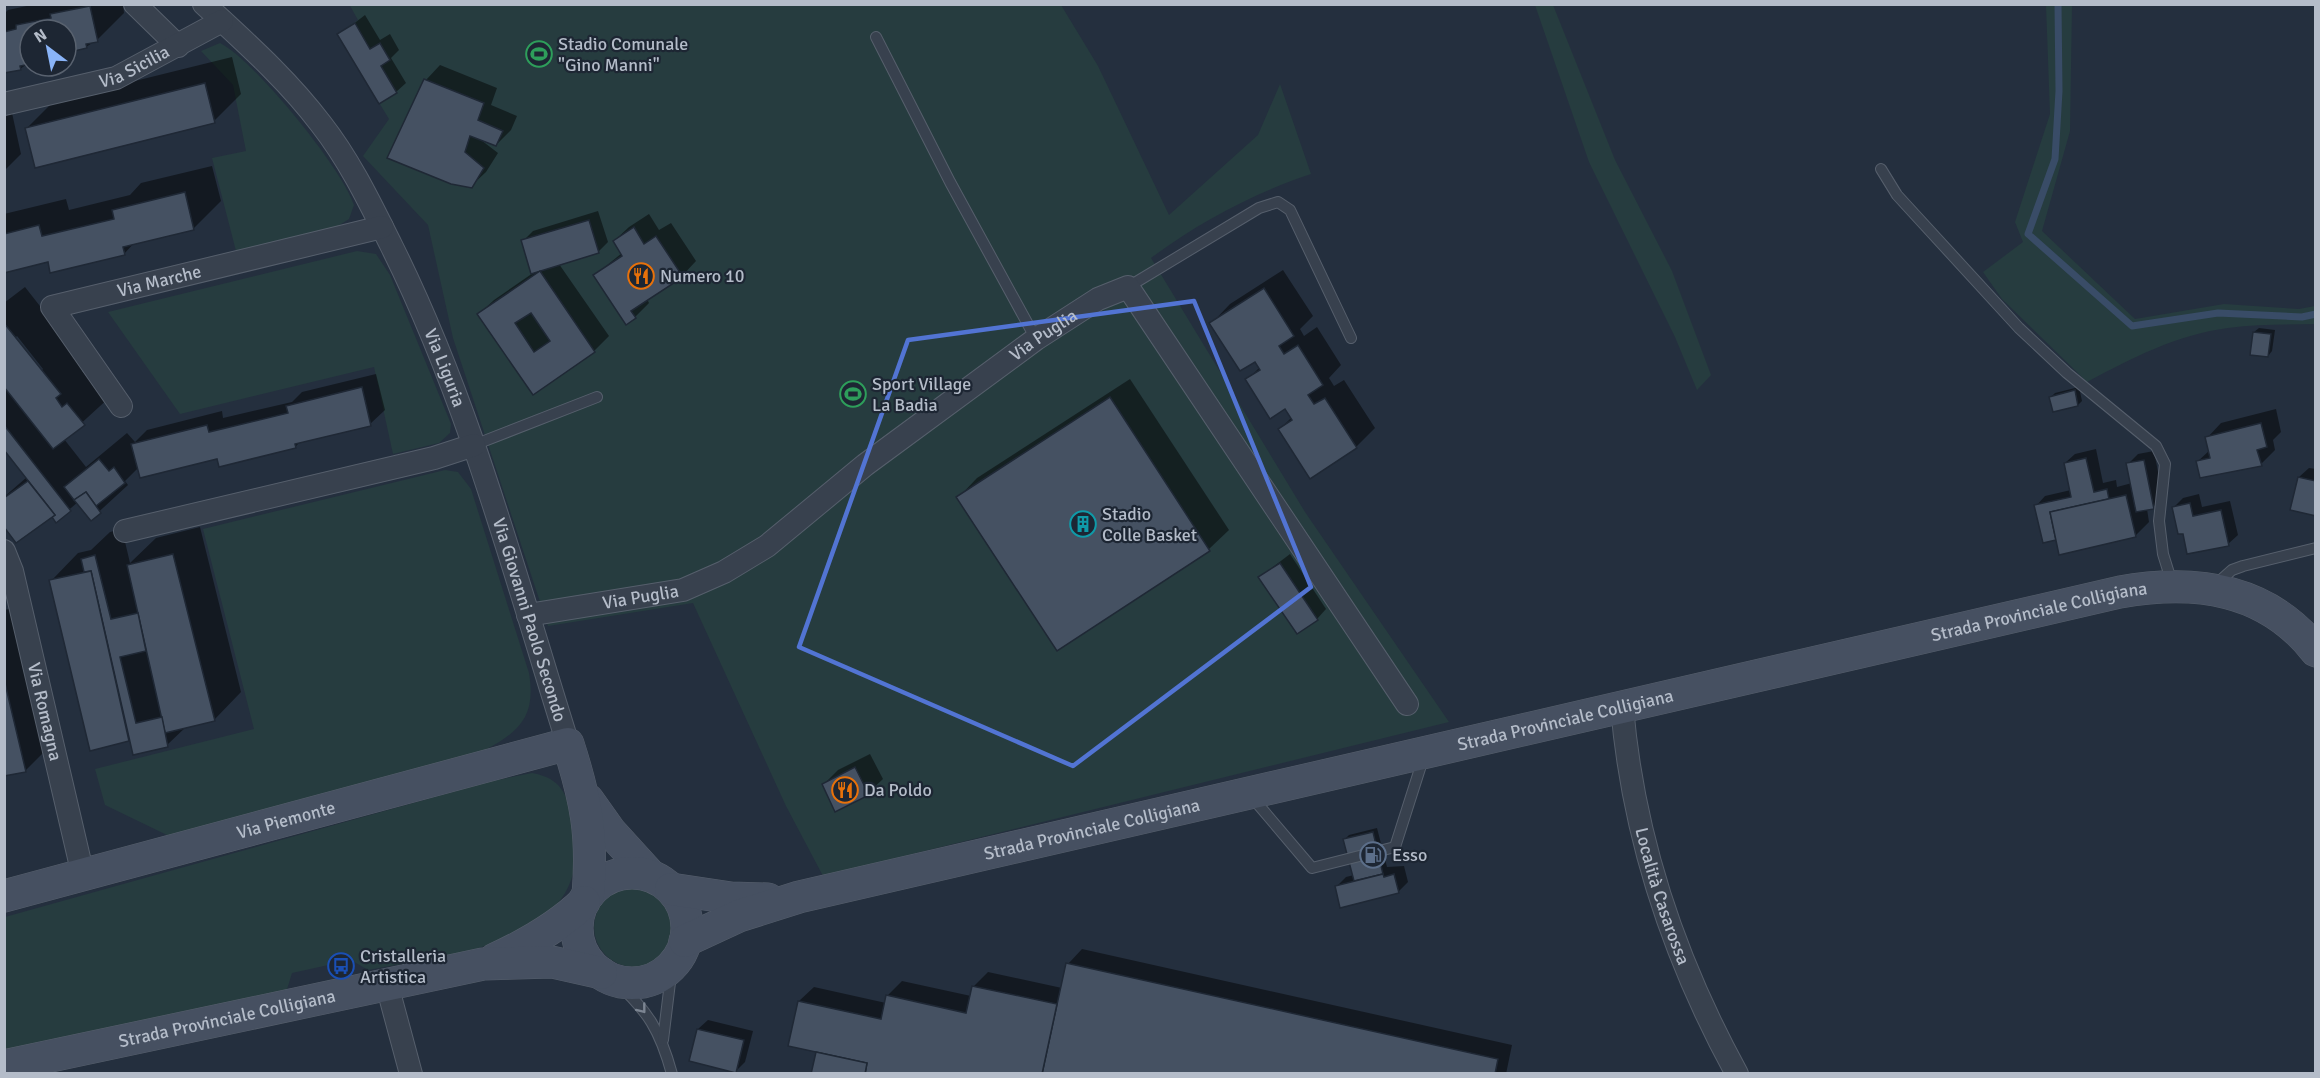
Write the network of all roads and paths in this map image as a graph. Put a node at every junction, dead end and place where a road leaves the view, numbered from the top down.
1 (135, 4) edge
2 (204, 4) edge
3 (222, 21) junction
4 (876, 37) dead end
5 (178, 46) junction
6 (4, 104) edge
7 (1881, 169) dead end
8 (382, 227) junction
9 (1128, 287) junction
10 (1351, 338) dead end
11 (1036, 339) junction
12 (597, 397) dead end
13 (121, 406) dead end
14 (474, 445) junction
15 (125, 531) dead end
16 (2316, 548) edge
17 (4, 551) edge
18 (2173, 586) junction
19 (2212, 589) junction
20 (11, 598) edge
21 (528, 615) junction
22 (2316, 651) edge
23 (1407, 704) dead end
24 (1622, 707) junction
25 (568, 744) junction
26 (1425, 753) junction
27 (584, 794) junction
28 (1249, 794) junction
29 (82, 875) junction
30 (661, 883) junction
31 (4, 896) edge
32 (799, 897) junction
33 (586, 898) junction
34 (679, 953) junction
35 (483, 964) junction
36 (608, 977) junction
37 (387, 985) junction
38 (663, 1041) junction
39 (4, 1066) edge
40 (411, 1074) edge
41 (672, 1074) edge
42 (1737, 1074) edge

1 - 5 street
2 - 3 street, Via Liguria
3 - 5 street, Via Sicilia
3 - 8 street, Via Liguria
4 - 11 lane
5 - 6 street, Via Sicilia
7 - 18 lane
8 - 13 street, Via Marche
8 - 14 street, Via Liguria
9 - 10 lane
9 - 11 street, Via Puglia
9 - 23 street
11 - 21 street, Via Puglia
12 - 14 lane
14 - 15 street
14 - 21 street, Via Giovanni Paolo Secondo
16 - 19 lane
17 - 20 street, Via Romagna
18 - 19 main road, Strada Provinciale Colligiana
18 - 24 main road, Strada Provinciale Colligiana
19 - 22 main road, Strada Provinciale Colligiana
20 - 29 street, Via Romagna
21 - 25 street, Via Giovanni Paolo Secondo
24 - 26 main road, Strada Provinciale Colligiana
24 - 42 street, Località Casarossa
25 - 27 main road, Via Giovanni Paolo Secondo
25 - 29 main road, Via Piemonte
26 - 28 main road, Strada Provinciale Colligiana
26 - 28 lane
27 - 30 main road, Via Giovanni Paolo Secondo
27 - 33 main road, Via Giovanni Paolo Secondo
28 - 32 main road, Strada Provinciale Colligiana
29 - 31 main road, Via Piemonte
30 - 32 main road, Strada Provinciale Colligiana
30 - 33 main road
30 - 34 main road
32 - 34 main road, Strada Provinciale Colligiana
33 - 35 main road
33 - 36 main road
34 - 36 main road
34 - 38 lane
35 - 36 main road
35 - 37 main road, Strada Provinciale Colligiana
36 -> 38 lane
37 - 39 main road, Strada Provinciale Colligiana
37 - 40 street
38 - 41 lane

